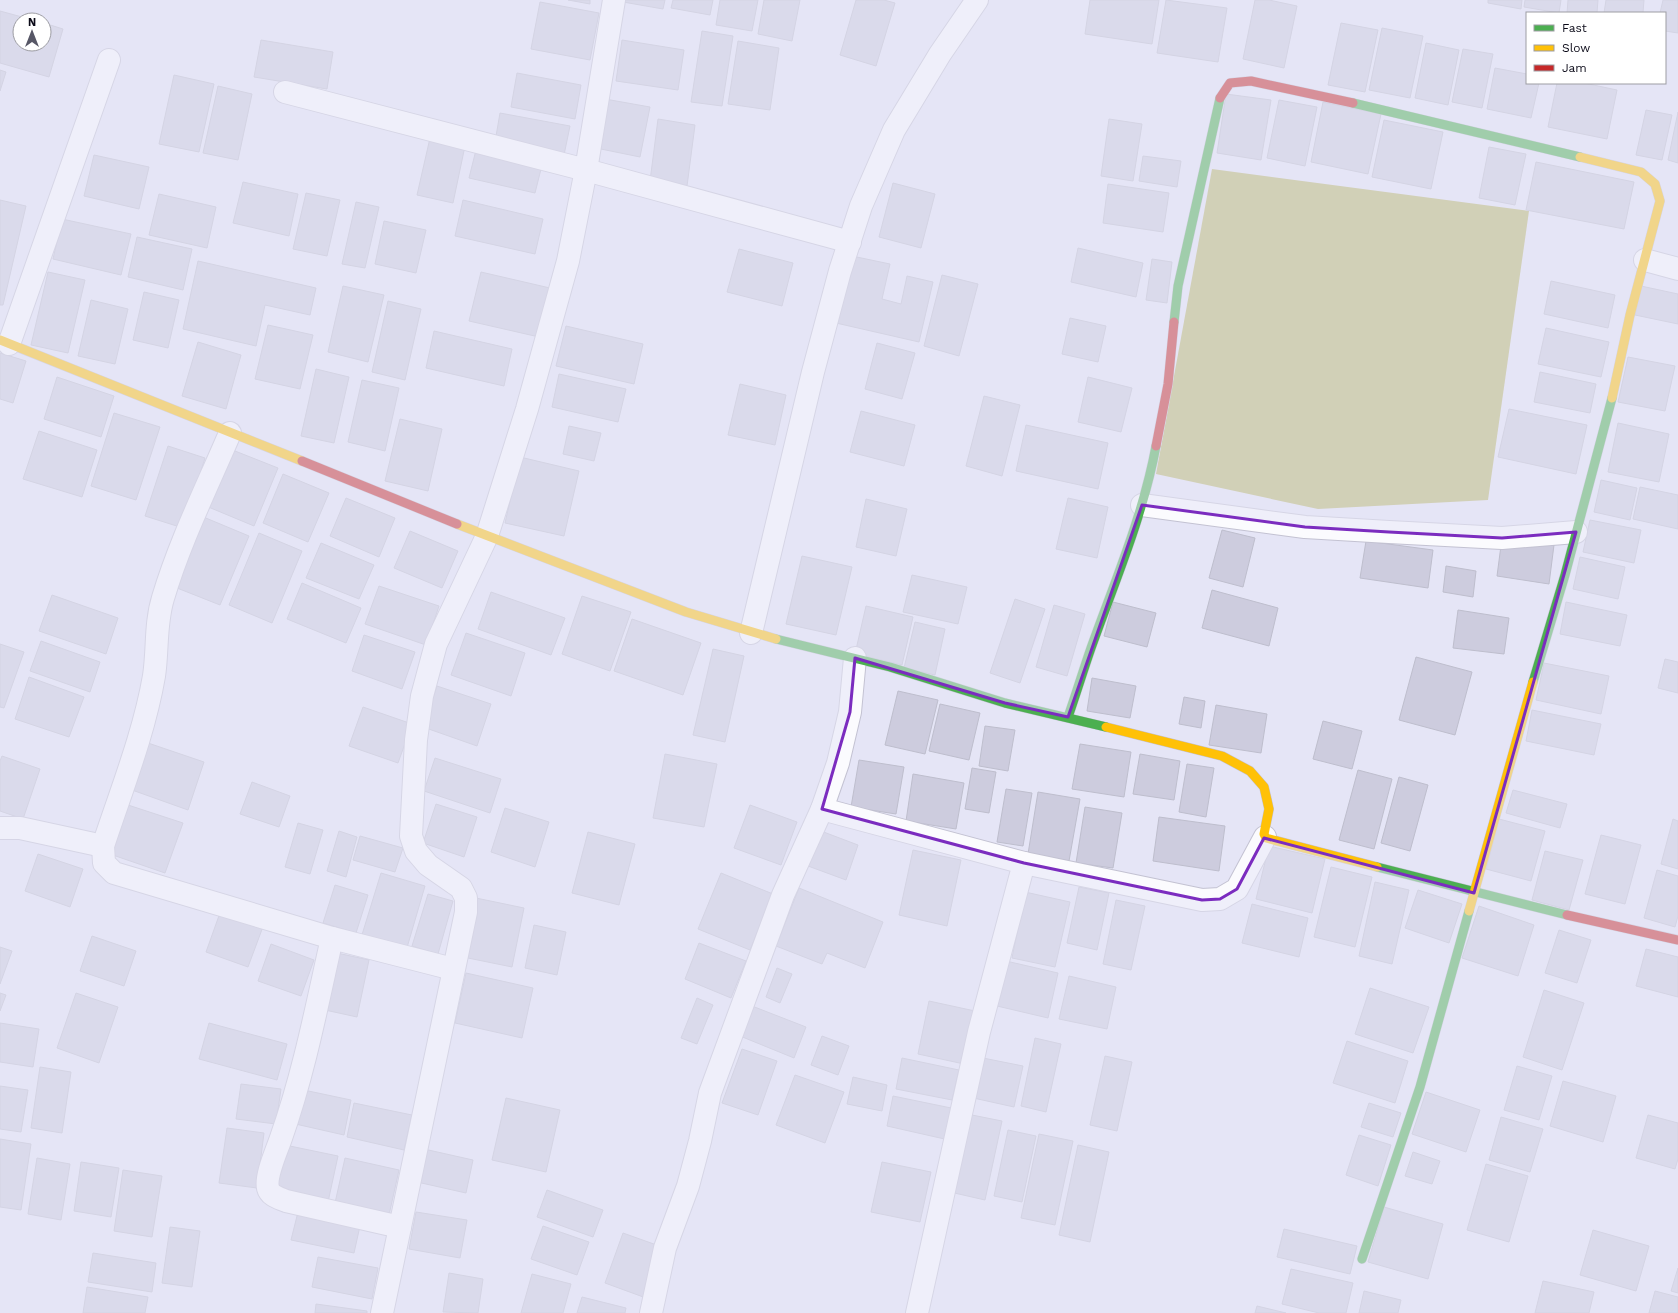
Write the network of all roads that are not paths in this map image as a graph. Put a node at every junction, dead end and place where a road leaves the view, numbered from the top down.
1 (614, 0) edge
2 (977, 0) edge
3 (110, 60) dead end
4 (285, 92) dead end
5 (586, 170) junction
6 (850, 242) junction
7 (1645, 260) junction
8 (1678, 269) edge
9 (5, 342) edge
10 (230, 433) junction
11 (1142, 505) junction
12 (1576, 532) junction
13 (487, 536) junction
14 (751, 633) junction
15 (855, 658) junction
16 (1068, 716) junction
17 (822, 808) junction
18 (0, 828) edge
19 (1265, 837) junction
20 (102, 846) junction
21 (1024, 862) junction
22 (1474, 893) junction
23 (332, 938) junction
24 (1678, 940) edge
25 (453, 970) junction
26 (400, 1227) junction
27 (1362, 1259) dead end
28 (382, 1313) edge
29 (651, 1313) edge
30 (917, 1313) edge

1 - 5 street
2 - 6 street
3 - 9 street
4 - 5 street
5 - 6 street
5 - 13 street
6 - 14 street
7 - 8 street
7 - 11 street
7 - 12 street
9 - 10 street
10 - 13 street
10 - 20 street
11 - 12 street
11 - 16 street
12 - 22 street
13 - 14 street
13 - 25 street
14 - 15 street
15 - 16 street
15 - 17 street
16 - 19 street
17 - 21 street
17 - 29 street
18 - 20 street
19 - 21 street
19 - 22 street
20 - 23 street
21 - 30 street
22 - 24 street
22 - 27 street
23 - 25 street
23 - 26 street
25 - 26 street
26 - 28 street

